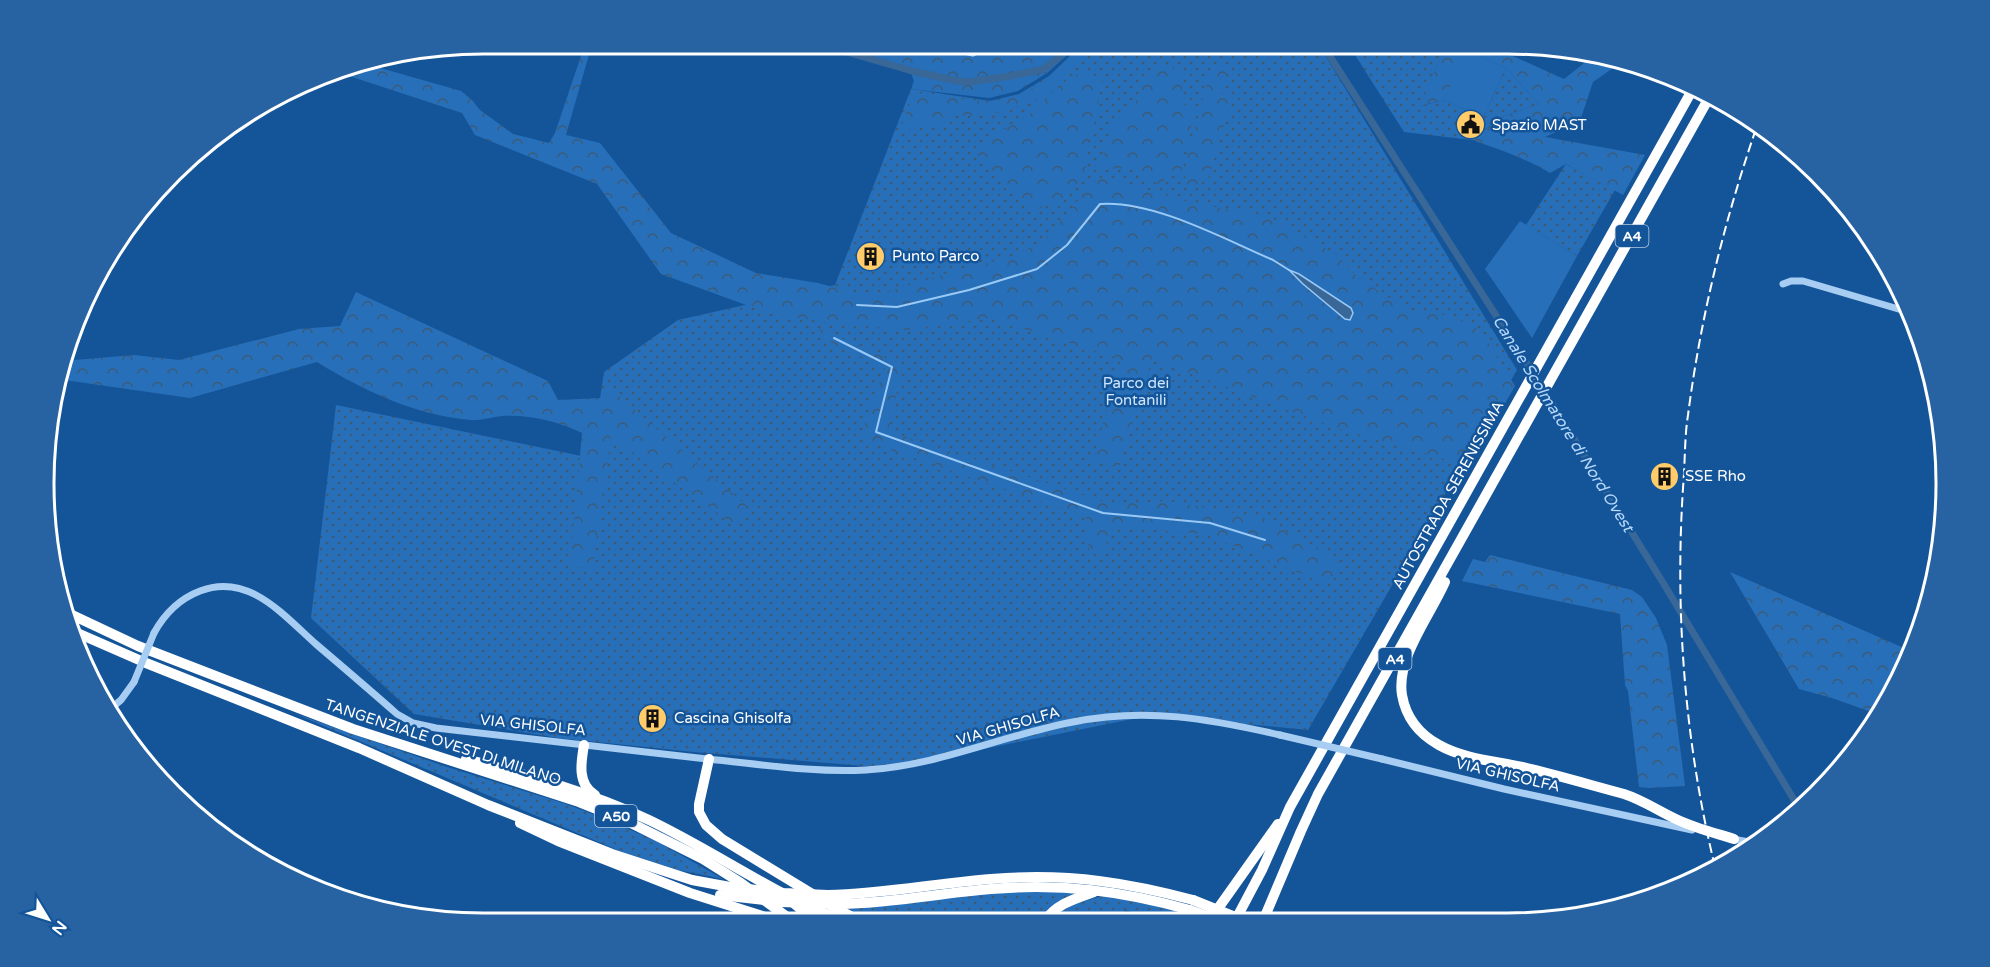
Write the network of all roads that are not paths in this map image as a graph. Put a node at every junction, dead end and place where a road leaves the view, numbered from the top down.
1 (1689, 95) edge
2 (1706, 103) edge
3 (1783, 284) dead end
4 (1896, 304) edge
5 (1474, 519) junction
6 (76, 617) edge
7 (82, 635) edge
8 (116, 704) edge
9 (584, 745) junction
10 (419, 750) junction
11 (709, 759) junction
12 (488, 805) junction
13 (614, 805) junction
14 (1290, 807) junction
15 (1734, 839) junction
16 (1745, 841) edge
17 (662, 882) junction
18 (1101, 890) junction
19 (779, 891) junction
20 (1191, 905) junction
21 (752, 913) edge
22 (782, 913) edge
23 (805, 913) edge
24 (824, 913) edge
25 (845, 913) edge
26 (1051, 913) edge
27 (1206, 913) edge
28 (1215, 913) edge
29 (1218, 913) edge
30 (1239, 913) edge
31 (1266, 913) edge

1 - 14 highway, AUTOSTRADA SERENISSIMA / A4
2 - 5 highway, A4
3 - 4 street
5 - 15 highway
5 - 31 highway, A4
6 - 10 highway, TANGENZIALE OVEST DI MILANO / A50
7 - 12 highway, TANGENZIALE OVEST DI MILANO / A50
8 - 9 street, VIA GHISOLFA, bridge
9 - 11 street, VIA GHISOLFA
9 - 13 highway
10 - 13 highway
10 - 22 highway, TANGENZIALE OVEST DI MILANO / A50
11 - 15 street, VIA GHISOLFA, bridge
11 - 25 highway
12 - 17 highway
12 - 20 highway, TANGENZIALE OVEST DI MILANO / A50, bridge
13 - 19 highway
14 - 28 highway
14 - 30 highway, AUTOSTRADA SERENISSIMA / A4
15 - 16 street, VIA GHISOLFA
17 - 18 highway, bridge
17 - 21 highway
18 - 20 highway
18 - 26 highway
19 - 23 highway
19 - 24 highway
20 - 27 highway, bridge
20 - 29 highway, A50, bridge

